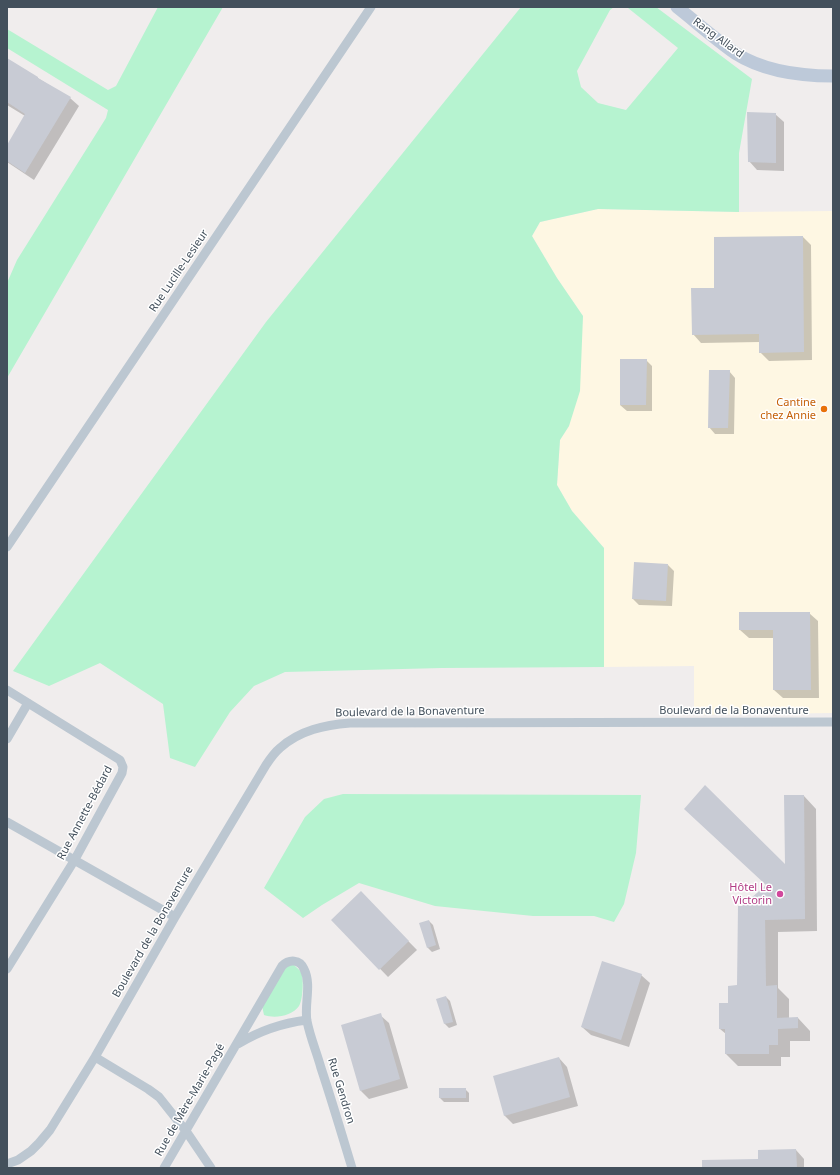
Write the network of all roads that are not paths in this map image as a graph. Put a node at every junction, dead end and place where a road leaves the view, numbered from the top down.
1 (371, 7) edge
2 (677, 7) edge
3 (833, 76) edge
4 (7, 548) edge
5 (7, 690) edge
6 (28, 703) junction
7 (833, 722) edge
8 (7, 739) edge
9 (7, 822) edge
10 (74, 861) junction
11 (175, 917) junction
12 (7, 968) edge
13 (307, 1020) junction
14 (237, 1044) junction
15 (95, 1057) junction
16 (186, 1131) junction
17 (7, 1164) edge
18 (164, 1168) edge
19 (211, 1168) edge
20 (352, 1168) edge

1 - 4 street, Rue Lucille-Lesieur
2 - 3 street, Rang Allard
5 - 6 street
6 - 8 street
6 - 10 street, Rue Annette-Bédard
7 - 11 street, Boulevard de la Bonaventure
9 - 10 street
10 - 11 street
10 - 12 street, Rue Annette-Bédard
11 - 15 street, Boulevard de la Bonaventure
13 - 14 street, Rue de Mère-Marie-Pagé
13 - 14 street, Rue de Mère-Marie-Pagé
13 - 20 street, Rue Gendron
14 - 16 street, Rue de Mère-Marie-Pagé
15 - 16 street
15 - 17 street, Boulevard de la Bonaventure
16 - 18 street, Rue de Mère-Marie-Pagé
16 - 19 street

